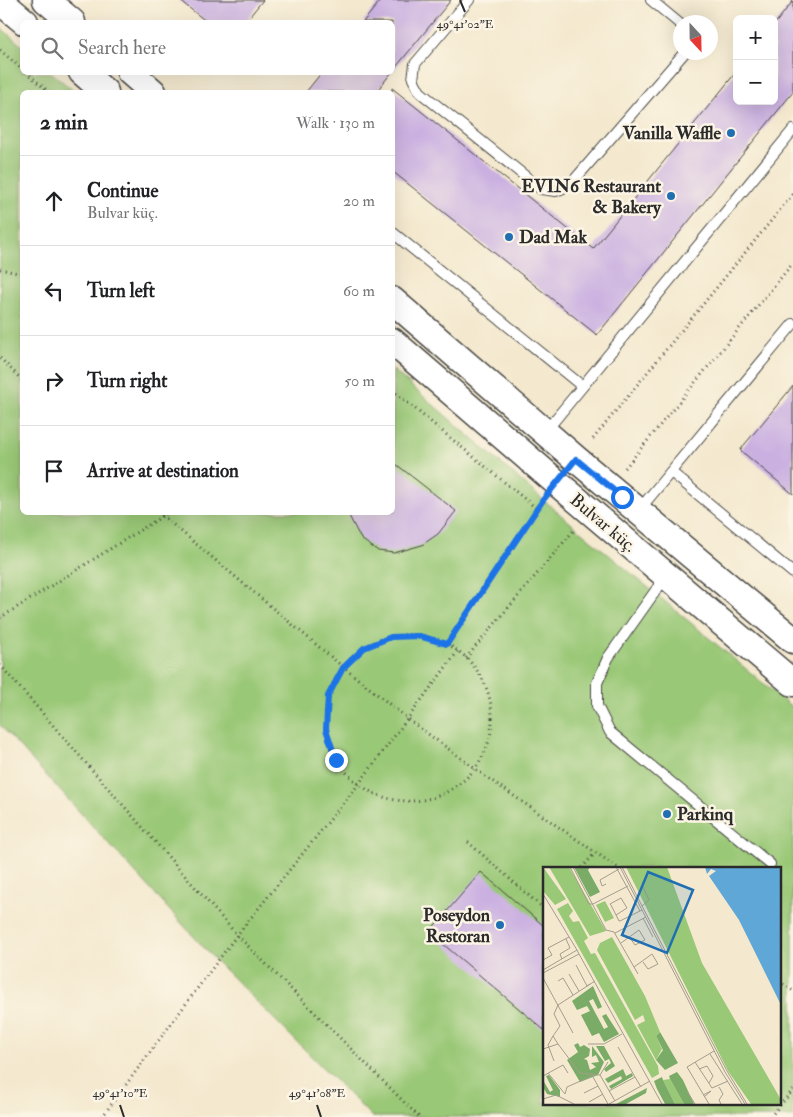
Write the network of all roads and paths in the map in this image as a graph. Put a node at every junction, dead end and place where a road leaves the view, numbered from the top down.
1 (46, 0) edge
2 (469, 0) edge
3 (0, 1) edge
4 (656, 2) edge
5 (673, 18) edge
6 (22, 20) edge
7 (70, 20) edge
8 (0, 50) edge
9 (678, 60) edge
10 (20, 67) edge
11 (29, 75) edge
12 (85, 75) edge
13 (133, 75) edge
14 (47, 90) edge
15 (103, 90) edge
16 (151, 90) edge
17 (793, 130) edge
18 (793, 194) edge
19 (395, 234) edge
20 (793, 262) edge
21 (0, 269) edge
22 (20, 274) edge
23 (395, 303) edge
24 (793, 324) edge
25 (395, 344) edge
26 (0, 358) edge
27 (20, 378) edge
28 (582, 386) junction
29 (395, 392) edge
30 (545, 432) junction
31 (576, 459) junction
32 (622, 472) dead end
33 (671, 472) junction
34 (557, 484) junction
35 (537, 509) junction
36 (639, 511) junction
37 (165, 515) edge
38 (162, 517) junction
39 (576, 527) dead end
40 (793, 573) edge
41 (666, 576) junction
42 (0, 618) edge
43 (793, 640) edge
44 (447, 644) junction
45 (458, 651) junction
46 (466, 658) junction
47 (0, 665) edge
48 (343, 668) junction
49 (793, 683) edge
50 (408, 719) junction
51 (475, 769) junction
52 (358, 785) junction
53 (468, 842) dead end
54 (595, 852) junction
55 (770, 864) dead end
56 (583, 867) edge
57 (617, 867) edge
58 (543, 908) edge
59 (237, 935) junction
60 (780, 982) edge
61 (793, 991) edge
62 (793, 1090) edge
63 (102, 1117) edge
64 (419, 1117) edge
65 (770, 1117) edge

1 - 7 street
2 - 9 lane
3 - 6 street
4 - 5 lane
8 - 10 path
11 - 14 path
12 - 15 street
13 - 16 street
17 - 28 lane
18 - 31 path
19 - 28 lane
20 - 32 path
21 - 22 path
23 - 30 street, Bulvar küç.
24 - 33 lane
25 - 34 street, Bulvar küç.
26 - 27 path
28 - 30 lane
29 - 35 path
30 - 31 street, Bulvar küç.
31 - 36 street, Bulvar küç.
33 - 36 lane
33 - 40 lane
34 - 35 path
34 - 41 street, Bulvar küç.
35 - 44 path
36 - 43 street, Bulvar küç.
37 - 38 path
38 - 42 path
38 - 48 path
39 - 46 path
41 - 49 street, Bulvar küç.
41 - 55 lane
44 - 45 path
44 - 48 path
45 - 46 path
45 - 50 path
46 - 51 path
47 - 59 path
48 - 50 path
48 - 52 path
50 - 51 path
50 - 52 path
51 - 52 path
51 - 54 path
52 - 59 path
53 - 58 path
54 - 56 path
54 - 57 path
59 - 63 path
59 - 64 path
60 - 61 path
62 - 65 path

